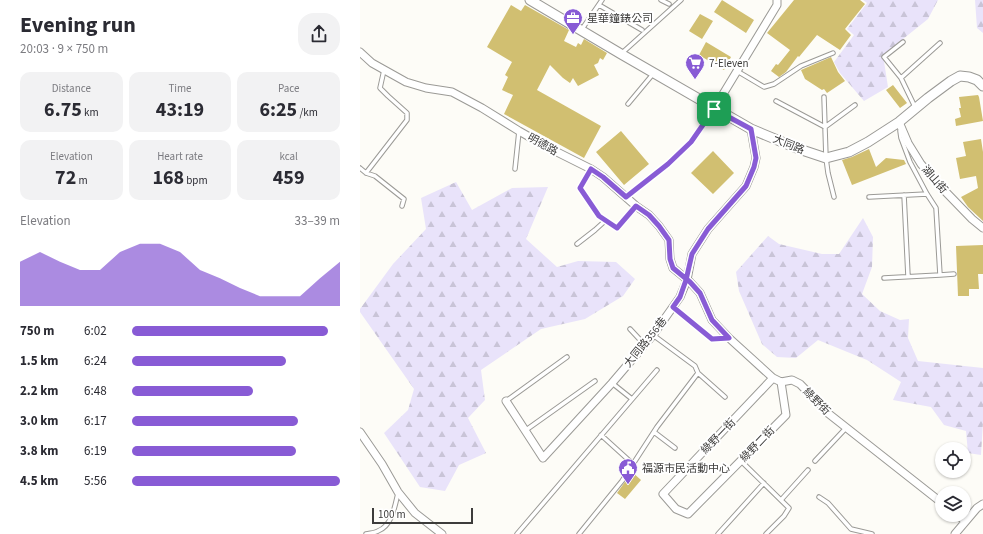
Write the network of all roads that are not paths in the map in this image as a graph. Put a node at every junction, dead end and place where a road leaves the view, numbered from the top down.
1 (602, 0) edge
2 (662, 0) edge
3 (681, 0) edge
4 (777, 0) edge
5 (535, 1) edge
6 (669, 4) dead end
7 (599, 5) junction
8 (582, 30) junction
9 (642, 30) dead end
10 (903, 42) dead end
11 (940, 43) dead end
12 (360, 52) edge
13 (833, 53) dead end
14 (621, 54) junction
15 (384, 70) junction
16 (737, 71) junction
17 (654, 73) junction
18 (901, 78) junction
19 (983, 86) edge
20 (824, 97) dead end
21 (776, 101) dead end
22 (628, 104) dead end
23 (855, 105) dead end
24 (916, 108) junction
25 (714, 109) junction
26 (899, 122) junction
27 (825, 127) junction
28 (751, 129) junction
29 (519, 131) junction
30 (826, 158) junction
31 (360, 168) edge
32 (515, 169) dead end
33 (591, 169) junction
34 (366, 173) junction
35 (927, 194) junction
36 (904, 195) junction
37 (834, 196) dead end
38 (626, 197) junction
39 (869, 197) dead end
40 (402, 206) dead end
41 (636, 206) junction
42 (606, 220) junction
43 (983, 228) edge
44 (576, 244) dead end
45 (954, 274) dead end
46 (940, 275) junction
47 (908, 276) junction
48 (884, 278) dead end
49 (686, 280) junction
50 (673, 307) junction
51 (630, 329) dead end
52 (653, 335) junction
53 (729, 338) junction
54 (645, 345) junction
55 (567, 357) dead end
56 (657, 370) dead end
57 (698, 373) junction
58 (773, 378) junction
59 (595, 381) dead end
60 (781, 382) junction
61 (612, 383) junction
62 (725, 397) dead end
63 (632, 399) junction
64 (506, 401) joint
65 (846, 428) junction
66 (525, 430) junction
67 (360, 432) edge
68 (654, 432) junction
69 (601, 435) junction
70 (675, 448) dead end
71 (741, 461) junction
72 (815, 461) dead end
73 (634, 464) junction
74 (808, 470) dead end
75 (764, 484) junction
76 (398, 492) junction
77 (819, 497) dead end
78 (935, 498) edge
79 (781, 500) junction
80 (983, 504) edge
81 (688, 514) joint
82 (971, 514) edge
83 (964, 522) edge
84 (366, 534) edge
85 (442, 534) edge
86 (517, 534) edge
87 (579, 534) edge
88 (718, 534) edge
89 (766, 534) edge
90 (872, 534) edge
91 (955, 534) edge

1 - 7 lane
2 - 6 lane
3 - 14 lane
4 - 16 street
5 - 8 street, 大同路
7 - 8 lane
7 - 9 lane
8 - 14 street, 大同路
10 - 18 lane
11 - 18 lane
12 - 15 street, 明德路
13 - 16 lane
14 - 17 street, 大同路
15 - 29 street, 明德路
15 - 34 lane
16 - 25 street
17 - 22 lane
17 - 25 street, 大同路
18 - 24 lane
19 - 24 street
20 - 27 lane
21 - 27 lane
23 - 27 lane
24 - 26 street
25 - 28 street, 大同路
25 - 38 lane
26 - 30 street
26 - 35 lane
26 - 43 street, 湖山街
27 - 30 lane
28 - 30 street, 大同路
28 - 49 street, 大同路356巷
29 - 32 lane
29 - 33 street, 明德路
30 - 37 lane
31 - 34 lane
33 - 38 street, 明德路
33 - 42 lane
34 - 40 lane
35 - 36 lane
35 - 46 lane
36 - 39 lane
36 - 47 lane
38 - 41 street, 明德路
41 - 42 lane
41 - 49 street, 明德路
42 - 44 lane
45 - 46 lane
46 - 47 lane
47 - 48 lane
49 - 50 street, 大同路356巷
49 - 53 street, 綠野街
50 - 52 street, 大同路356巷
50 - 53 lane
51 - 54 lane
52 - 54 street, 大同路356巷
52 - 57 lane
53 - 58 street, 綠野街
54 - 61 street, 大同路356巷
55 - 64 lane
56 - 63 lane
57 - 62 lane
57 - 68 lane
58 - 60 street, 綠野街
58 - 81 street, 綠野一街
59 - 66 lane
60 - 65 street, 綠野街
60 - 71 street, 綠野二街
61 - 63 lane
61 - 66 street, 大同路356巷
63 - 69 lane
64 - 66 street, 大同路356巷
65 - 72 lane
65 - 78 street, 綠野街
67 - 76 street
68 - 70 lane
68 - 73 lane
69 - 73 lane
69 - 86 lane
71 - 75 lane
71 - 81 street, 綠野二街
73 - 87 lane
74 - 79 lane
75 - 79 lane
75 - 88 lane
76 - 84 lane
76 - 85 street
77 - 90 lane
79 - 89 lane
80 - 82 street
83 - 91 street

